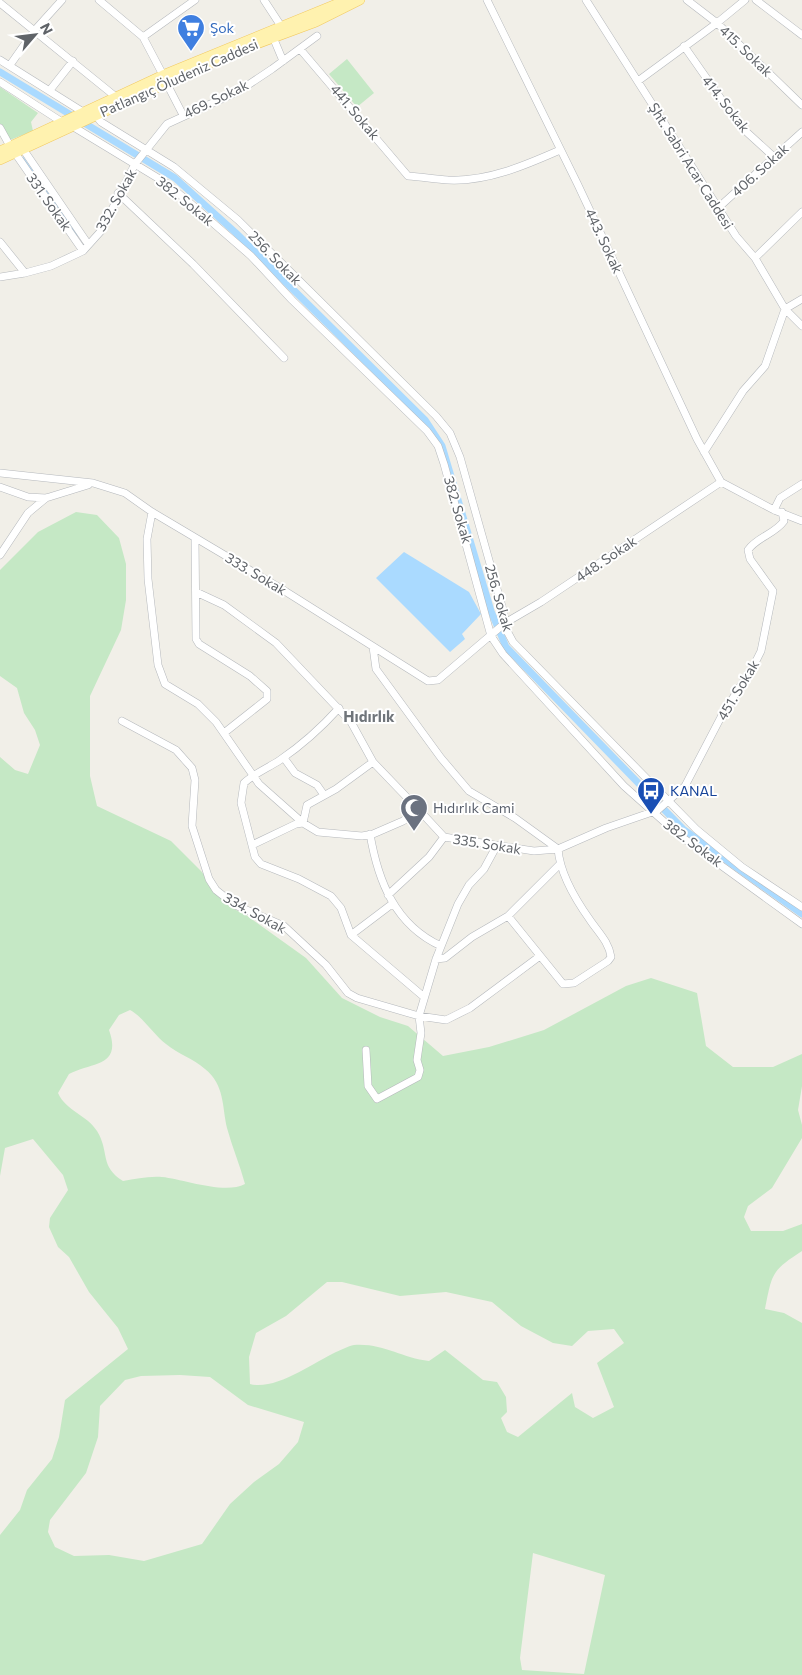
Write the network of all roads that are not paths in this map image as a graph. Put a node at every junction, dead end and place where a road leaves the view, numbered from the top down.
1 (62, 0) edge
2 (99, 0) edge
3 (194, 0) edge
4 (264, 0) edge
5 (346, 0) edge
6 (360, 0) edge
7 (487, 0) edge
8 (586, 0) edge
9 (687, 0) edge
10 (745, 0) edge
11 (760, 1) edge
12 (0, 3) edge
13 (717, 23) junction
14 (281, 26) junction
15 (34, 31) junction
16 (802, 35) edge
17 (317, 36) dead end
18 (142, 37) junction
19 (273, 37) junction
20 (684, 46) junction
21 (300, 49) junction
22 (0, 60) edge
23 (73, 61) junction
24 (283, 61) junction
25 (10, 65) junction
26 (165, 79) junction
27 (638, 81) junction
28 (0, 82) edge
29 (50, 90) junction
30 (116, 97) junction
31 (802, 105) edge
32 (87, 115) junction
33 (183, 115) junction
34 (69, 123) junction
35 (0, 128) edge
36 (802, 132) edge
37 (16, 149) junction
38 (560, 150) junction
39 (0, 151) edge
40 (145, 152) junction
41 (774, 157) junction
42 (0, 160) edge
43 (136, 163) junction
44 (118, 193) junction
45 (718, 208) junction
46 (802, 212) edge
47 (0, 242) edge
48 (88, 244) junction
49 (83, 251) junction
50 (756, 258) junction
51 (25, 273) junction
52 (0, 277) edge
53 (801, 301) edge
54 (785, 309) junction
55 (802, 326) edge
56 (284, 358) dead end
57 (704, 452) junction
58 (0, 473) edge
59 (721, 482) junction
60 (93, 483) junction
61 (802, 484) edge
62 (0, 487) edge
63 (46, 498) junction
64 (774, 510) junction
65 (152, 512) junction
66 (782, 512) junction
67 (802, 521) edge
68 (195, 538) junction
69 (0, 555) edge
70 (196, 592) junction
71 (504, 624) junction
72 (492, 634) junction
73 (374, 647) junction
74 (339, 708) junction
75 (122, 721) dead end
76 (224, 733) junction
77 (284, 758) junction
78 (373, 762) junction
79 (253, 776) junction
80 (324, 794) junction
81 (668, 803) junction
82 (418, 810) junction
83 (655, 811) junction
84 (303, 823) junction
85 (370, 834) junction
86 (444, 837) junction
87 (252, 845) junction
88 (496, 847) junction
89 (558, 849) junction
90 (559, 865) junction
91 (388, 895) junction
92 (392, 904) junction
93 (802, 907) edge
94 (508, 916) junction
95 (802, 924) edge
96 (351, 935) junction
97 (441, 946) junction
98 (540, 956) junction
99 (436, 960) junction
100 (424, 997) junction
101 (419, 1016) junction
102 (366, 1050) dead end

1 - 15 street
2 - 18 street
3 - 18 street
4 - 14 street
5 - 14 main road, Patlangıç Öludeniz Caddesi
6 - 19 main road, Patlangıç Öludeniz Caddesi
7 - 38 street, 443. Sokak
8 - 27 street, Şht. Sabri Acar Caddesi
9 - 13 street, 415. Sokak
10 - 13 street
11 - 16 street
12 - 15 street
13 - 20 street
13 - 31 street, 415. Sokak
14 - 26 main road, Patlangıç Öludeniz Caddesi
15 - 23 street
15 - 25 street
17 - 21 street, 469. Sokak
18 - 26 street
19 - 24 street
19 - 26 main road, Patlangıç Öludeniz Caddesi
20 - 27 street
20 - 41 street, 414. Sokak
21 - 24 street, 469. Sokak
21 - 38 street, 441. Sokak
22 - 25 street, 256. Sokak
23 - 29 street
23 - 30 street
24 - 33 street, 469. Sokak
25 - 29 street, 256. Sokak
26 - 30 main road, Patlangıç Öludeniz Caddesi
26 - 32 main road, Patlangıç Öludeniz Caddesi
26 - 33 street
27 - 45 street, Şht. Sabri Acar Caddesi
28 - 34 street
29 - 32 street, 256. Sokak
30 - 32 main road, Patlangıç Öludeniz Caddesi
32 - 34 main road, Patlangıç Öludeniz Caddesi
32 - 40 street, 256. Sokak
33 - 40 street, 469. Sokak
34 - 37 main road, Patlangıç Öludeniz Caddesi
34 - 37 main road, Patlangıç Öludeniz Caddesi
34 - 43 street, 382. Sokak
35 - 37 street, 331. Sokak
36 - 41 street, 406. Sokak
37 - 39 main road, Patlangıç Öludeniz Caddesi
37 - 42 main road, Patlangıç Öludeniz Caddesi
37 - 48 street
37 - 49 street, 331. Sokak
38 - 57 street, 443. Sokak
40 - 43 street, 332. Sokak
40 - 71 street, 256. Sokak
41 - 45 street, 406. Sokak
43 - 44 street, 332. Sokak
43 - 72 street, 382. Sokak
44 - 48 street, 332. Sokak
44 - 56 street
45 - 50 street, Şht. Sabri Acar Caddesi
46 - 50 street
47 - 51 street
48 - 49 street, 332. Sokak
49 - 51 street, 332. Sokak
50 - 54 street, Şht. Sabri Acar Caddesi
51 - 52 street, 332. Sokak
53 - 54 street
54 - 55 street, Şht. Sabri Acar Caddesi
54 - 57 street
57 - 59 street, 443. Sokak
58 - 60 street, 333. Sokak
59 - 64 street
59 - 71 street, 448. Sokak
60 - 63 street
60 - 65 street, 333. Sokak
61 - 64 street
62 - 63 street
63 - 69 street
64 - 66 street
65 - 68 street, 333. Sokak
65 - 76 street
66 - 67 street
66 - 81 street, 451. Sokak
68 - 70 street
68 - 73 street, 333. Sokak
70 - 74 street, 335. Sokak
70 - 76 street
71 - 72 street, 448. Sokak
71 - 81 street, 256. Sokak
72 - 73 street, 333. Sokak
72 - 83 street, 382. Sokak
73 - 89 street
74 - 77 street
74 - 78 street, 335. Sokak
75 - 101 street, 334. Sokak
76 - 79 street
77 - 79 street
77 - 80 street
78 - 80 street
78 - 82 street, 335. Sokak
79 - 84 street
79 - 87 street
80 - 84 street
81 - 83 street, 451. Sokak
81 - 93 street, 256. Sokak
82 - 85 street
82 - 86 street, 335. Sokak
83 - 89 street, 335. Sokak
83 - 95 street, 382. Sokak
84 - 85 street
84 - 87 street
85 - 91 street
86 - 88 street, 335. Sokak
86 - 91 street
87 - 96 street
88 - 89 street, 335. Sokak
88 - 97 street
89 - 90 street
90 - 94 street
90 - 98 street
91 - 92 street
92 - 96 street
92 - 97 street
94 - 98 street
94 - 99 street
96 - 100 street
97 - 99 street
98 - 101 street, 334. Sokak
99 - 100 street
100 - 101 street
101 - 102 street

